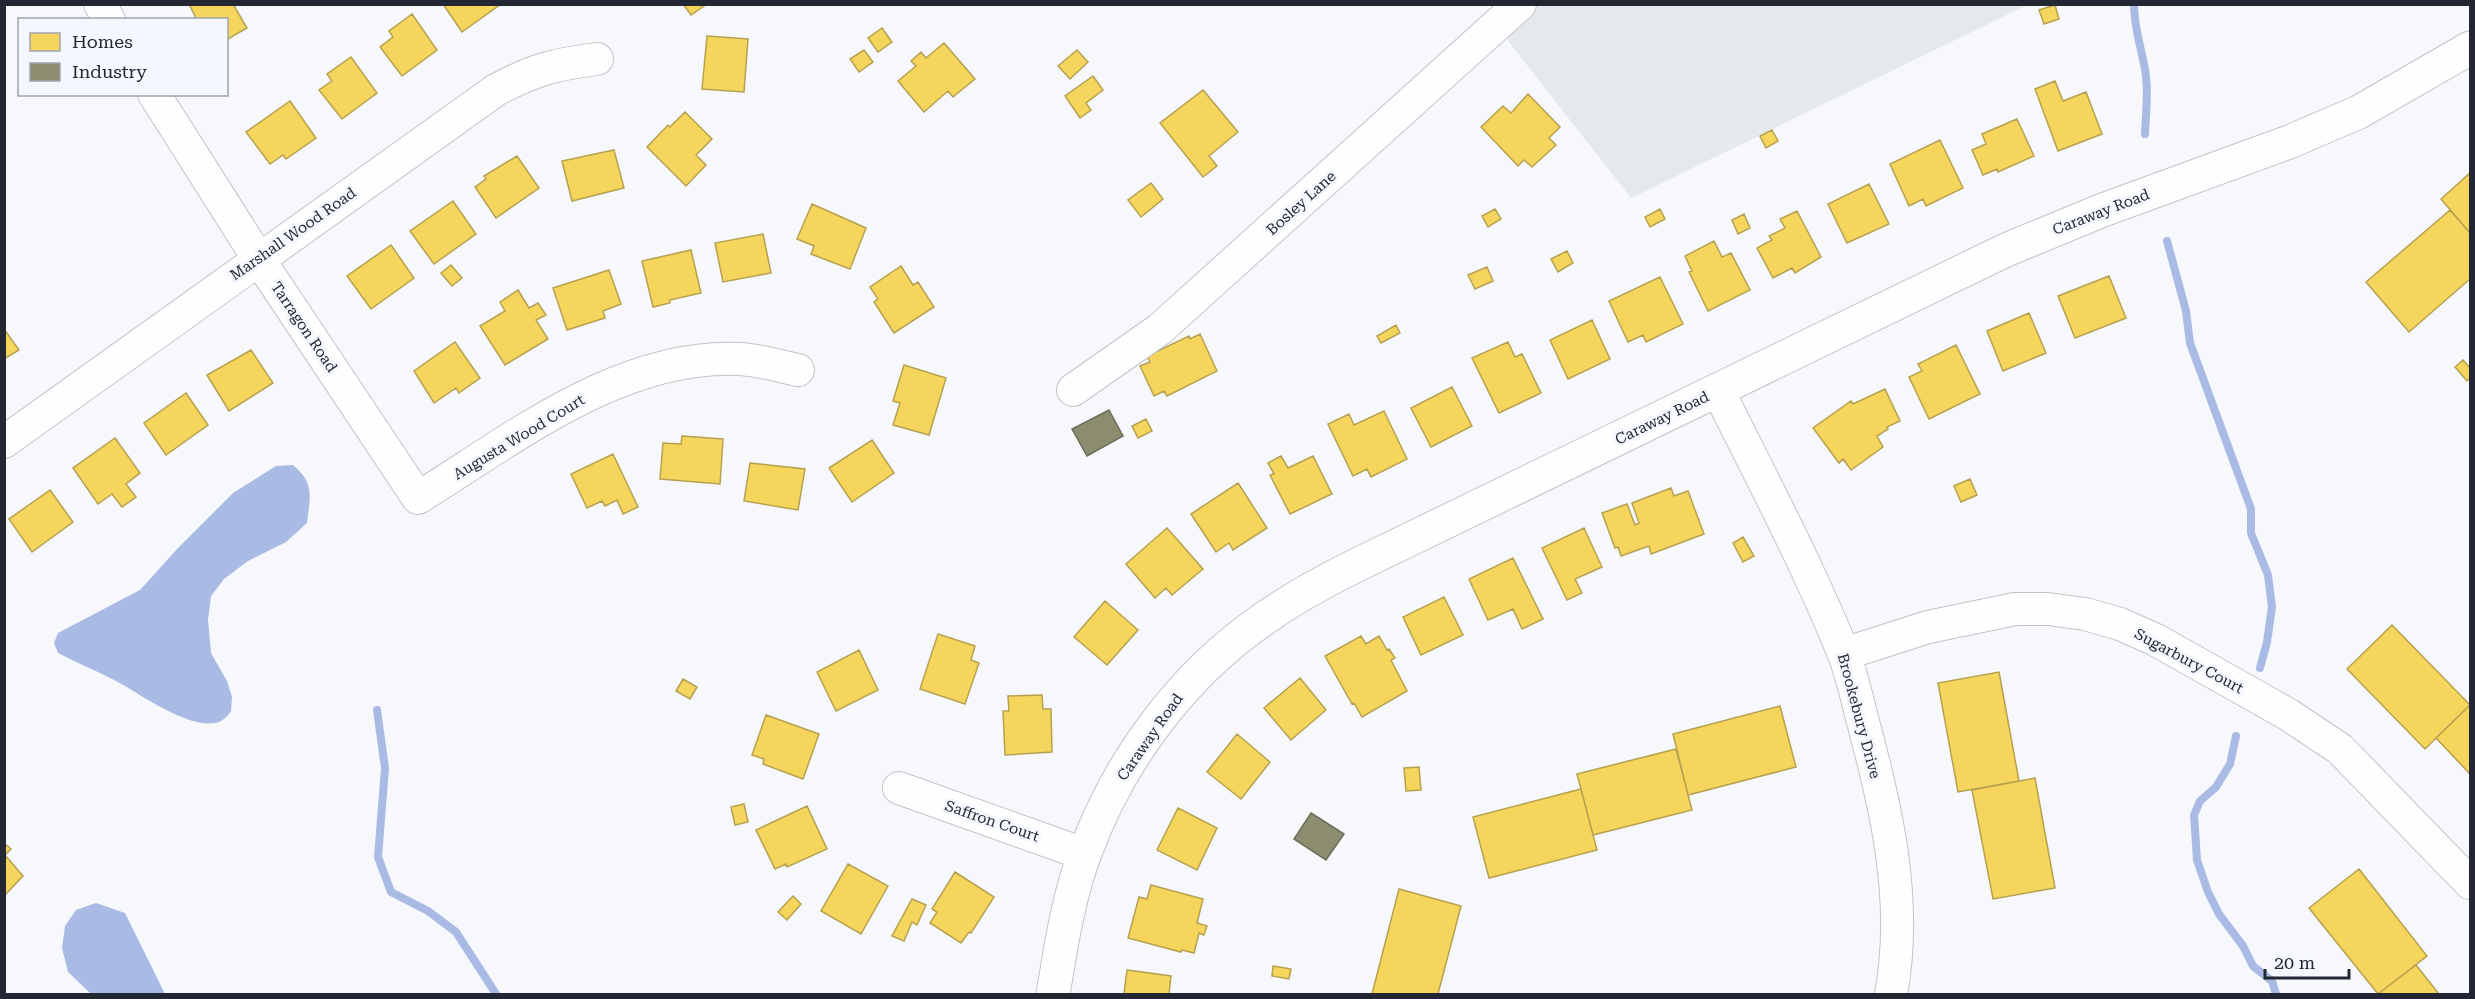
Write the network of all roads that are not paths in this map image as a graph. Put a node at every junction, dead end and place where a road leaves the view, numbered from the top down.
1 (100, 4) edge
2 (1520, 4) edge
3 (108, 18) edge
4 (2470, 48) edge
5 (597, 59) dead end
6 (155, 96) edge
7 (258, 258) junction
8 (798, 370) dead end
9 (1073, 390) dead end
10 (1718, 390) junction
11 (4, 442) edge
12 (418, 498) joint
13 (1844, 654) junction
14 (899, 788) dead end
15 (1084, 854) junction
16 (2470, 883) edge
17 (1053, 994) edge
18 (1892, 994) edge

1 - 3 street
2 - 9 street, Bosley Lane
4 - 10 street, Caraway Road
5 - 7 street, Marshall Wood Road
6 - 7 street, Tarragon Road
7 - 11 street, Marshall Wood Road
7 - 12 street, Tarragon Road
8 - 12 street, Augusta Wood Court
10 - 13 street, Brookebury Drive
10 - 15 street, Caraway Road
13 - 16 street, Sugarbury Court
13 - 18 street, Brookebury Drive
14 - 15 street, Saffron Court
15 - 17 street, Caraway Road

